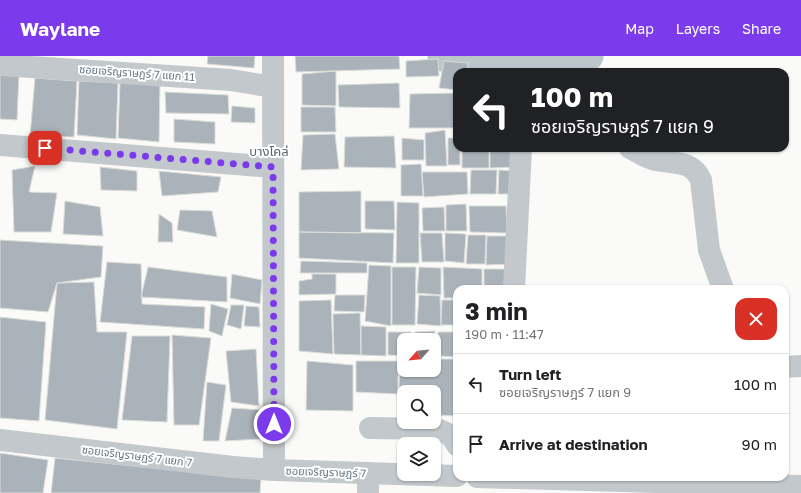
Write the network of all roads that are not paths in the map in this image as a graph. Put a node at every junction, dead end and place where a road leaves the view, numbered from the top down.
1 (273, 56) edge
2 (0, 64) edge
3 (273, 87) junction
4 (0, 145) edge
5 (521, 152) edge
6 (639, 152) edge
7 (273, 167) junction
8 (514, 285) edge
9 (722, 285) edge
10 (801, 366) edge
11 (789, 367) edge
12 (370, 428) dead end
13 (453, 437) edge
14 (0, 440) edge
15 (274, 470) junction
16 (453, 476) edge
17 (368, 483) edge
18 (504, 483) edge
19 (750, 485) edge
20 (801, 486) edge

1 - 3 street, ซอยเจริญราษฎร์ 7
2 - 3 street, ซอยเจริญราษฎร์ 7 แยก 11
3 - 7 street, ซอยเจริญราษฎร์ 7
4 - 7 street
5 - 8 street
6 - 9 street
7 - 15 street, ซอยเจริญราษฎร์ 7
10 - 11 street
12 - 13 street
14 - 15 street, ซอยเจริญราษฎร์ 7 แยก 7
15 - 17 street, ซอยเจริญราษฎร์ 7
16 - 17 street, ซอยเจริญราษฎร์ 7
18 - 19 street
19 - 20 street

